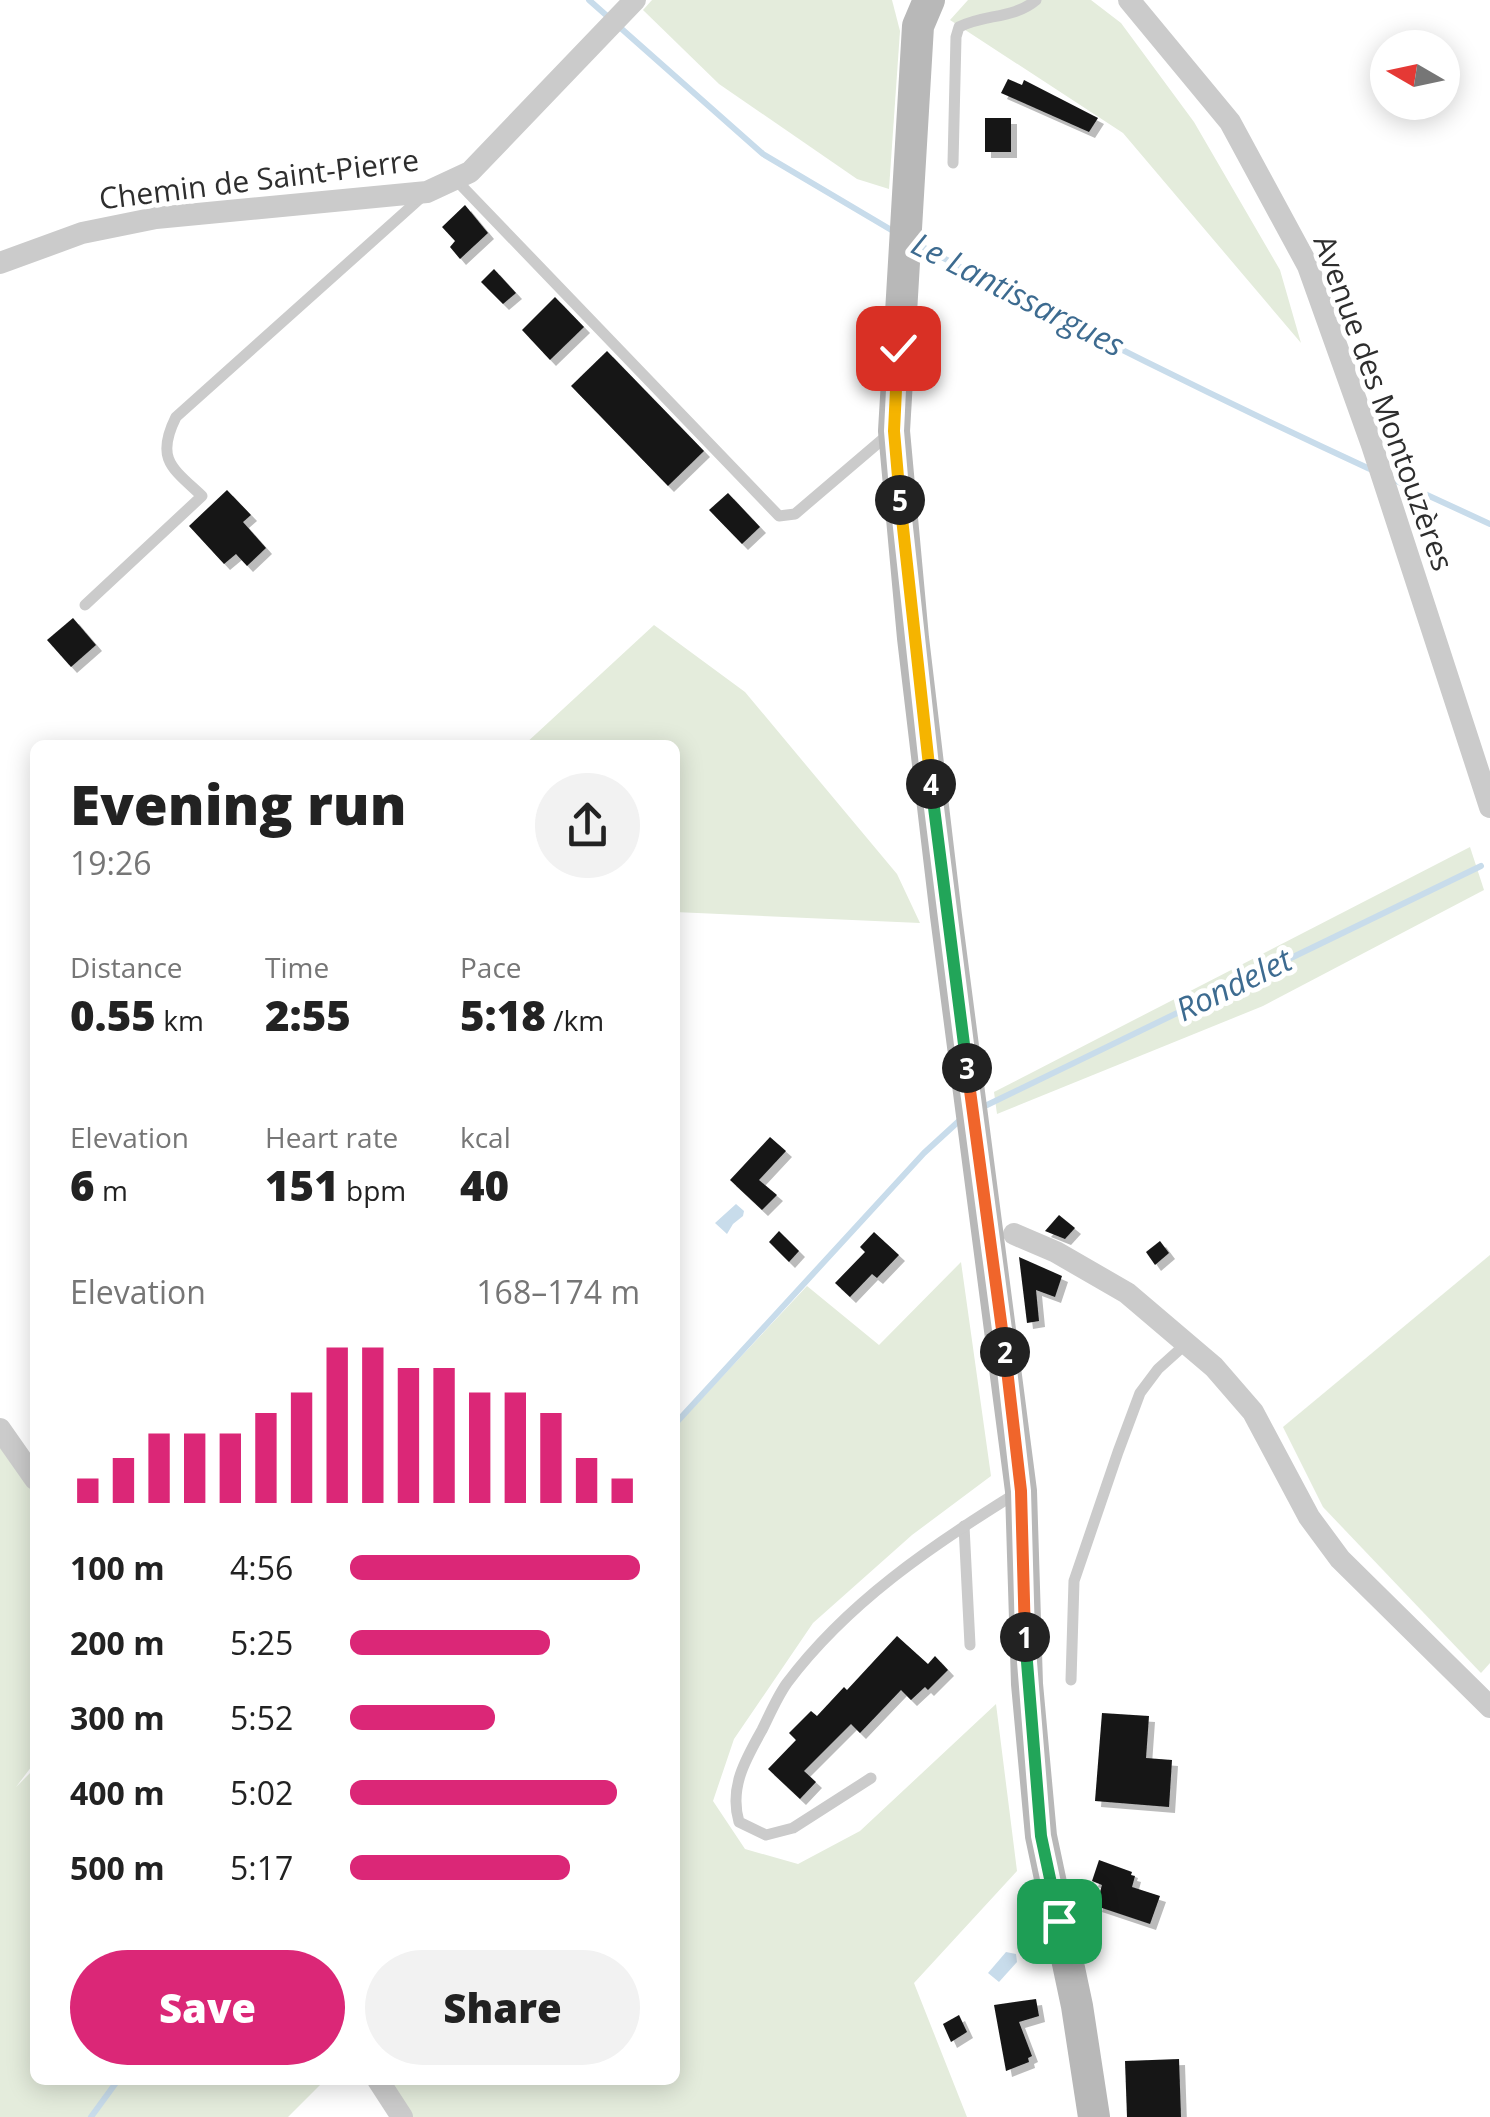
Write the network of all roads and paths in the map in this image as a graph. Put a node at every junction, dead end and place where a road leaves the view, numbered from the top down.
1 (1036, 0) edge
2 (1129, 0) edge
3 (630, 6) edge
4 (919, 9) edge
5 (953, 163) dead end
6 (455, 178) junction
7 (427, 192) junction
8 (0, 263) edge
9 (894, 431) junction
10 (85, 605) dead end
11 (1490, 808) edge
12 (1014, 1234) dead end
13 (1188, 1342) junction
14 (0, 1430) edge
15 (30, 1472) edge
16 (1021, 1491) junction
17 (964, 1526) junction
18 (970, 1645) dead end
19 (1071, 1680) dead end
20 (1490, 1706) edge
21 (871, 1778) dead end
22 (381, 2085) edge
23 (402, 2117) edge
24 (1094, 2117) edge

1 - 5 lane
2 - 11 street, Avenue des Montouzères
3 - 6 street, Chemin de Saint-Pierre
4 - 9 main road
6 - 7 street, Chemin de Saint-Pierre
6 - 9 lane
7 - 8 street, Chemin de Saint-Pierre
7 - 10 lane
9 - 16 main road
12 - 13 street
13 - 19 lane
13 - 20 street
14 - 15 street
16 - 17 lane
16 - 24 main road
17 - 18 lane
17 - 21 lane
22 - 23 street

